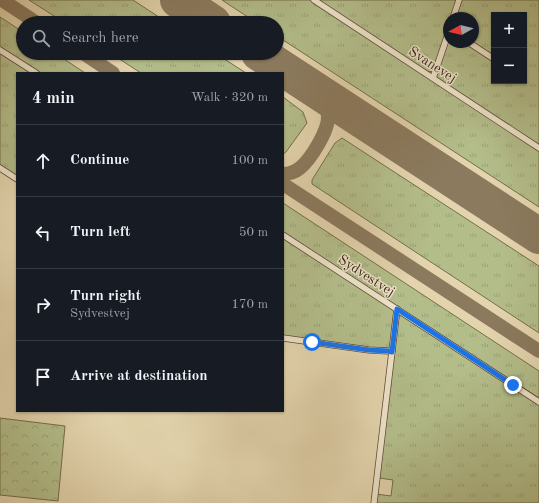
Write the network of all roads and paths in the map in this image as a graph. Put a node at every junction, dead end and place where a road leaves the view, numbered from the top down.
1 (314, 0) edge
2 (459, 0) edge
3 (455, 12) edge
4 (443, 48) edge
5 (477, 48) edge
6 (0, 50) edge
7 (491, 57) edge
8 (34, 72) edge
9 (433, 78) junction
10 (539, 148) edge
11 (0, 168) edge
12 (16, 179) edge
13 (284, 236) edge
14 (397, 309) junction
15 (284, 338) edge
16 (392, 352) junction
17 (539, 402) edge
18 (374, 503) edge

1 - 9 lane, Svanevej
2 - 3 lane
4 - 9 lane
5 - 7 lane
6 - 8 lane
9 - 10 lane, Svanevej
11 - 12 lane
13 - 14 lane, Sydvestvej
14 - 16 lane
14 - 17 lane, Sydvestvej
15 - 16 lane
16 - 18 lane

